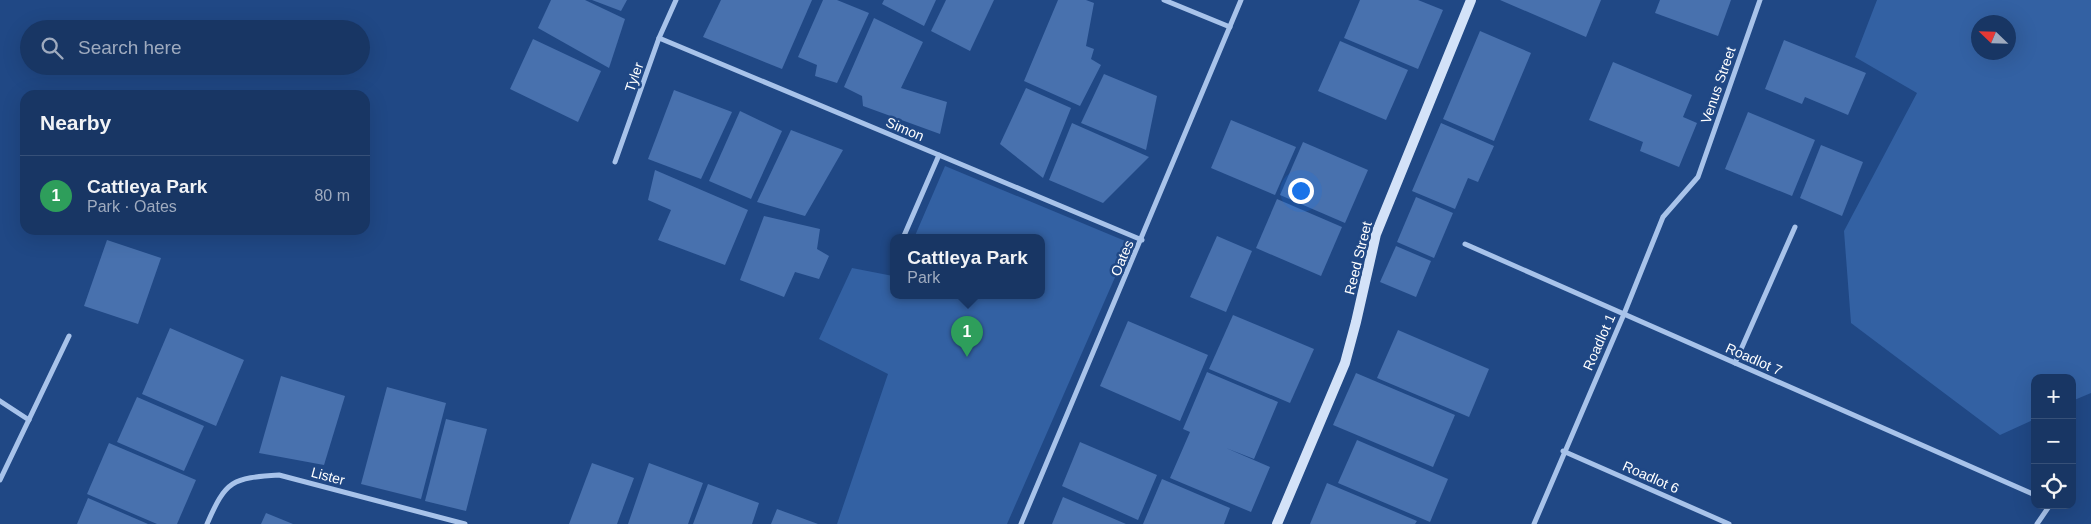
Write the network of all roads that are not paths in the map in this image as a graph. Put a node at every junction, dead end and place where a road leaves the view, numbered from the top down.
1 (676, 0) edge
2 (1164, 0) edge
3 (1242, 0) edge
4 (1471, 0) edge
5 (1760, 0) edge
6 (1230, 27) junction
7 (659, 38) junction
8 (939, 155) junction
9 (615, 162) dead end
10 (1698, 177) joint
11 (1794, 228) dead end
12 (905, 234) edge
13 (1142, 240) junction
14 (1465, 244) dead end
15 (1624, 314) junction
16 (69, 336) dead end
17 (1735, 363) junction
18 (0, 401) edge
19 (29, 420) junction
20 (1564, 451) junction
21 (0, 480) edge
22 (2031, 494) edge
23 (2047, 509) edge
24 (207, 524) edge
25 (465, 524) edge
26 (1021, 524) edge
27 (1276, 524) edge
28 (1534, 524) edge
29 (1729, 524) edge
30 (2037, 524) edge

1 - 7 street, Tyler
2 - 6 street
3 - 6 street, Oates
4 - 27 street, Reed Street
5 - 10 street, Venus Street
6 - 13 street, Oates
7 - 8 street, Simon
7 - 9 street, Tyler
8 - 12 street
8 - 13 street, Simon
10 - 15 street, Roadlot 1
11 - 17 street
13 - 26 street, Oates
14 - 15 street, Roadlot 7
15 - 17 street, Roadlot 7
15 - 20 street, Roadlot 1
16 - 19 street
17 - 22 street, Roadlot 7
18 - 19 street
19 - 21 street
20 - 28 street, Roadlot 1
20 - 29 street, Roadlot 6
23 - 30 street
24 - 25 street, Lister

